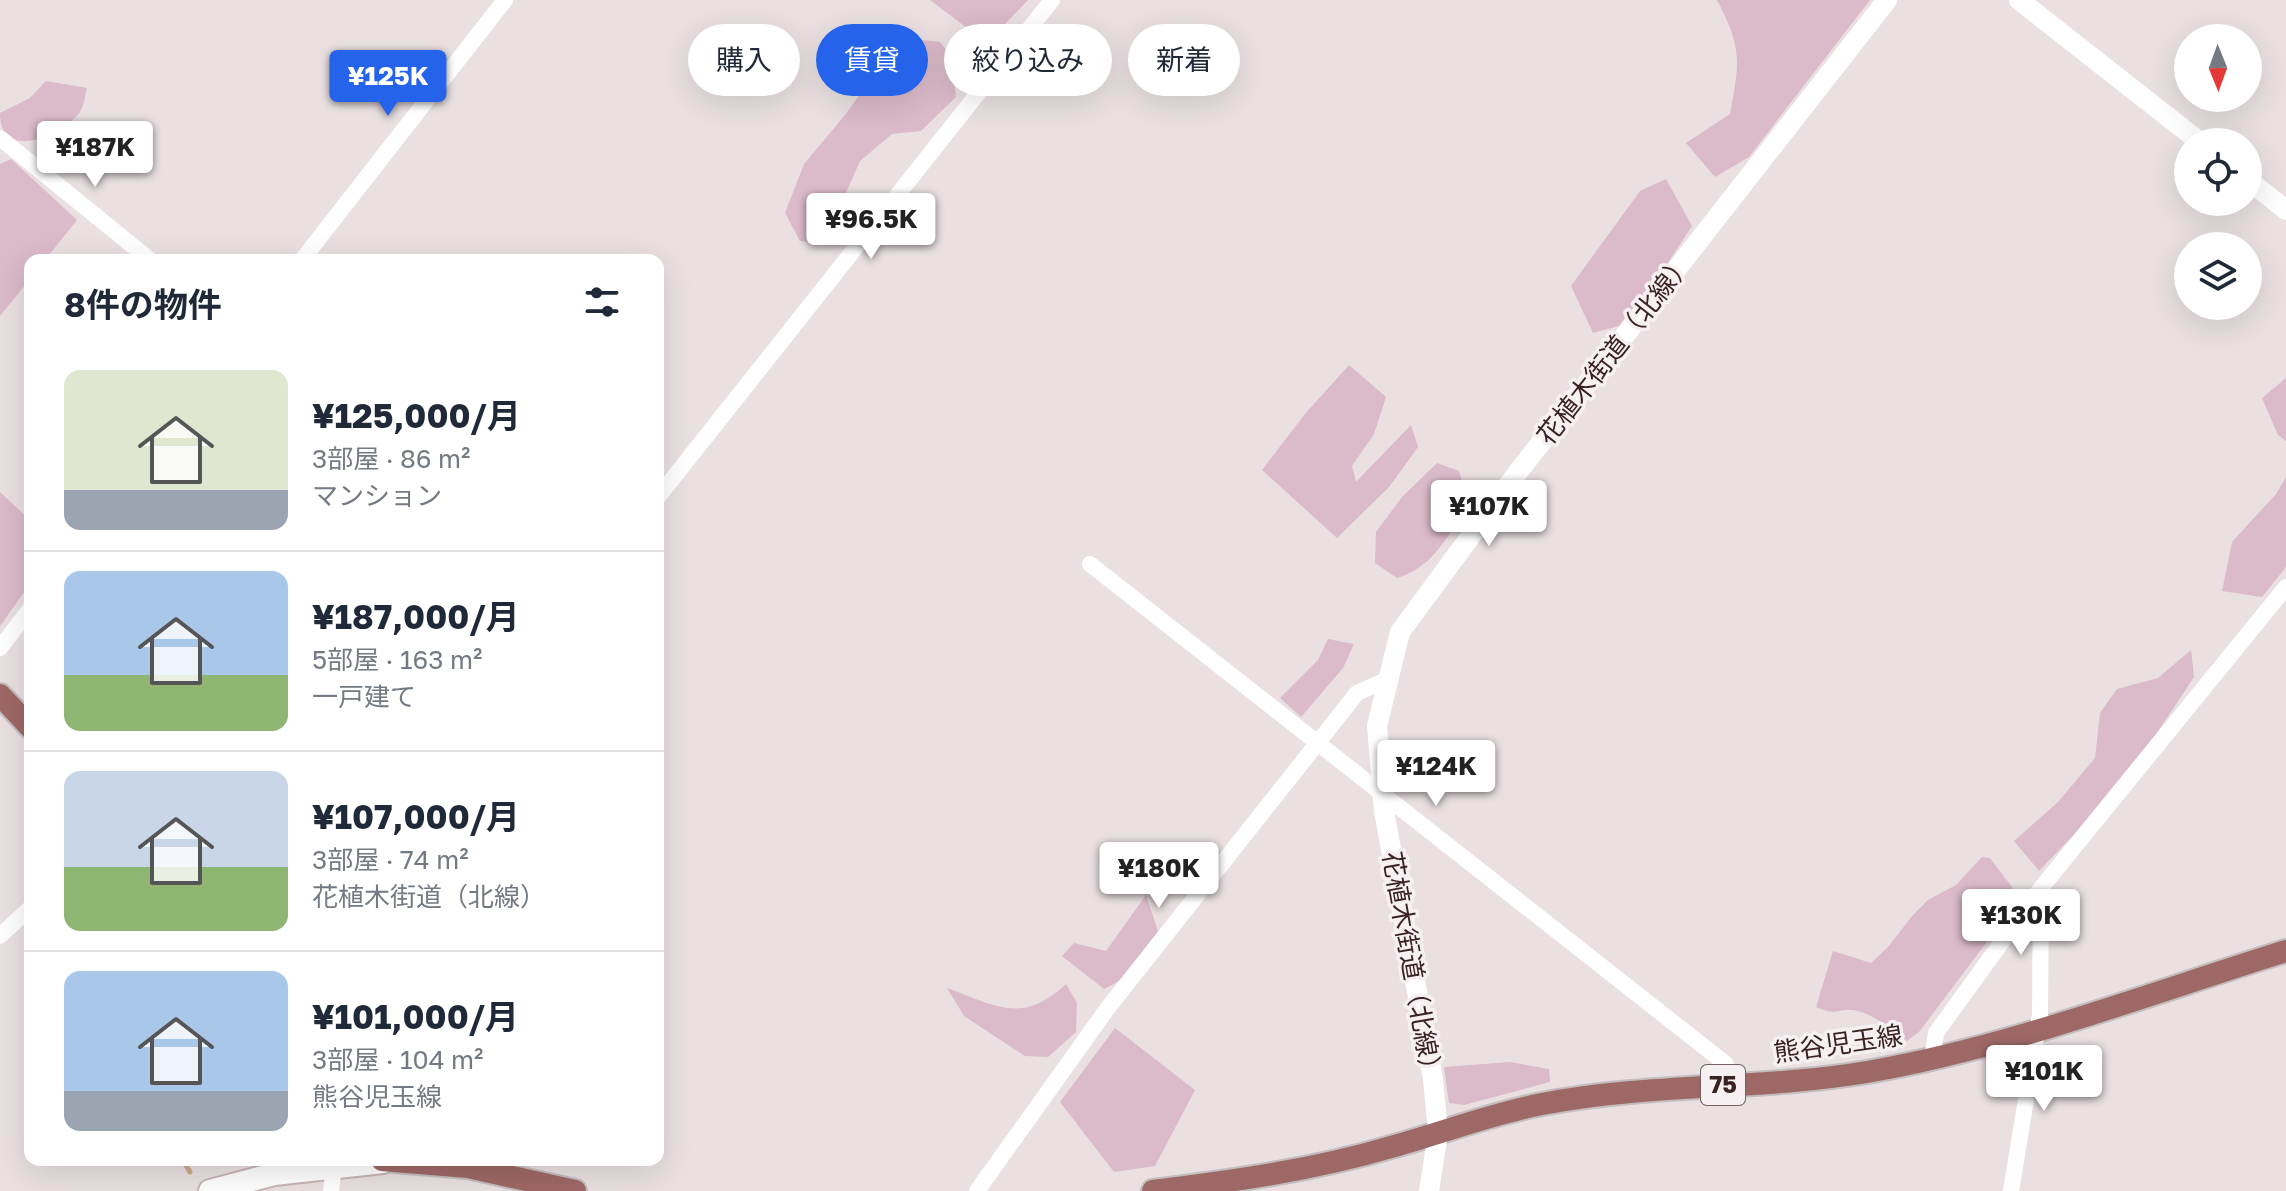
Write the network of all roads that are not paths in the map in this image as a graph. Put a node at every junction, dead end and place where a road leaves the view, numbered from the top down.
1 (505, 0) edge
2 (1052, 0) edge
3 (1887, 0) edge
4 (2019, 0) edge
5 (2182, 128) edge
6 (0, 138) edge
7 (2262, 191) edge
8 (2286, 210) edge
9 (143, 254) edge
10 (307, 254) edge
11 (664, 489) edge
12 (1090, 564) dead end
13 (2286, 587) edge
14 (24, 617) edge
15 (0, 648) edge
16 (1386, 680) junction
17 (0, 695) edge
18 (24, 721) edge
19 (1319, 742) junction
20 (1383, 792) junction
21 (2041, 888) junction
22 (24, 914) edge
23 (0, 936) edge
24 (2286, 951) edge
25 (2039, 1028) junction
26 (1932, 1058) junction
27 (1730, 1084) junction
28 (1438, 1133) junction
29 (327, 1166) edge
30 (334, 1166) edge
31 (479, 1166) edge
32 (210, 1191) edge
33 (331, 1191) edge
34 (575, 1191) edge
35 (977, 1191) edge
36 (1153, 1191) edge
37 (1429, 1191) edge
38 (2011, 1191) edge

1 - 10 street
2 - 11 street
3 - 16 street, 花植木街道（北線）
4 - 5 street
6 - 9 street
7 - 8 street
12 - 19 street
13 - 21 street
14 - 15 street
16 - 19 street
16 - 20 street, 花植木街道（北線）
17 - 18 main road
19 - 20 street
19 - 35 street
20 - 27 street
20 - 28 street, 花植木街道（北線）
21 - 25 street
21 - 26 street
22 - 23 street
24 - 25 main road, 熊谷児玉線 / 75
25 - 26 main road, 熊谷児玉線 / 75
25 - 38 street
26 - 27 main road, 熊谷児玉線 / 75
27 - 28 main road, 熊谷児玉線 / 75
28 - 36 main road, 熊谷児玉線 / 75
28 - 37 street, 花植木街道（北線）
29 - 32 main road
30 - 33 street
31 - 34 main road

